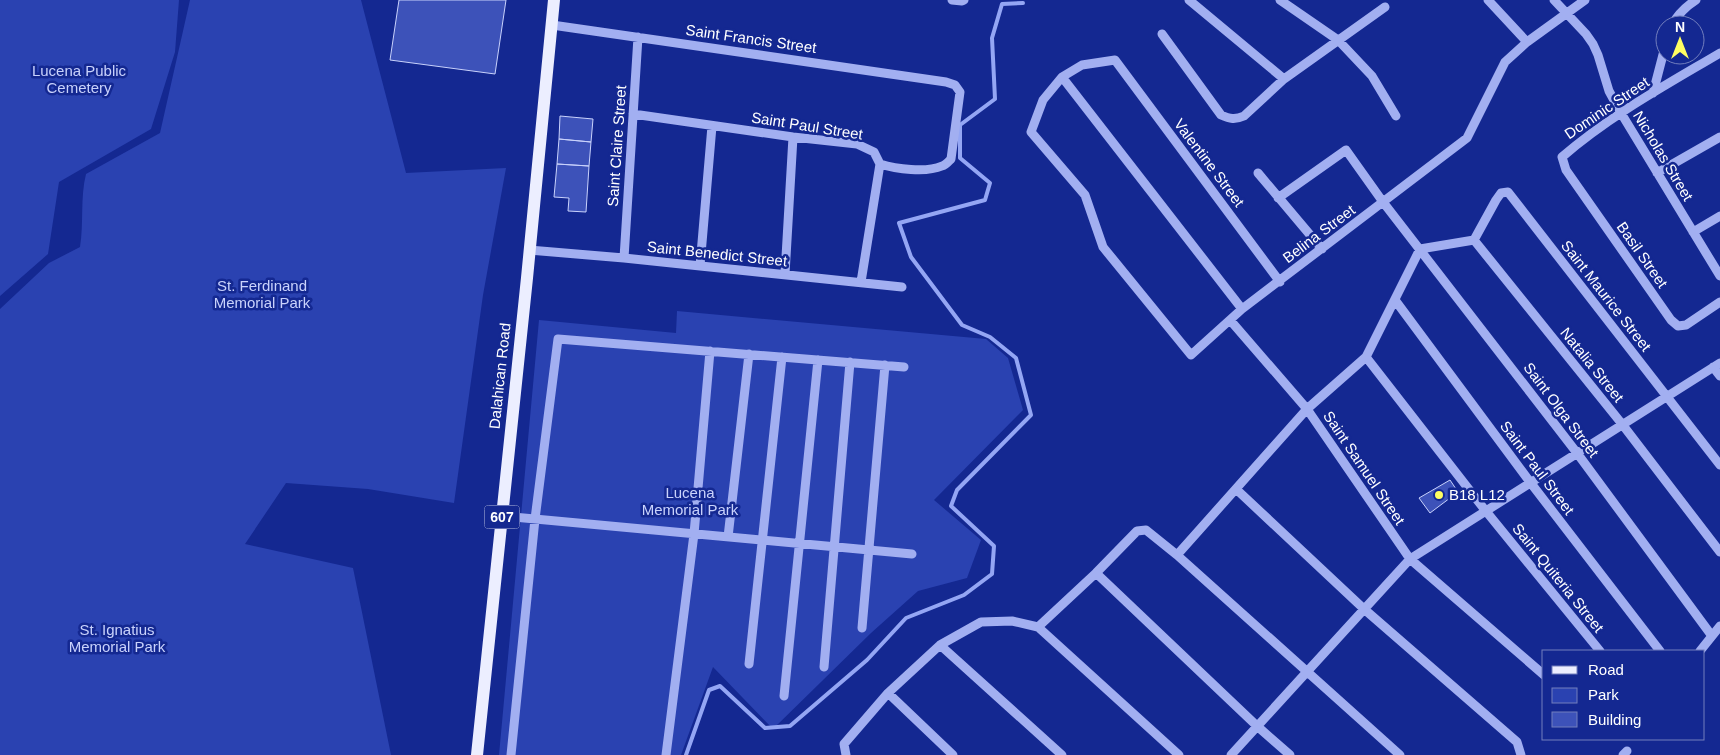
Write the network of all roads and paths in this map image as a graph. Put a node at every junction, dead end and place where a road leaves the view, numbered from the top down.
1 (554, 0) edge
2 (952, 0) edge
3 (964, 0) edge
4 (1188, 0) edge
5 (1280, 0) edge
6 (1488, 0) edge
7 (1554, 0) edge
8 (1585, 0) edge
9 (1696, 0) edge
10 (1385, 7) dead end
11 (1567, 14) junction
12 (1678, 15) edge
13 (552, 25) junction
14 (1162, 34) dead end
15 (638, 37) junction
16 (1338, 40) junction
17 (1526, 42) junction
18 (1720, 53) edge
19 (1660, 65) edge
20 (1062, 77) junction
21 (1284, 79) junction
22 (1653, 93) junction
23 (1621, 113) junction
24 (633, 114) junction
25 (1396, 116) dead end
26 (712, 126) junction
27 (793, 137) junction
28 (1720, 137) edge
29 (1562, 157) joint
30 (880, 164) junction
31 (1258, 173) dead end
32 (1657, 173) junction
33 (1278, 198) junction
34 (1383, 202) junction
35 (1720, 216) edge
36 (1693, 232) junction
37 (1474, 240) junction
38 (1322, 249) junction
39 (1420, 249) junction
40 (529, 250) junction
41 (624, 258) junction
42 (700, 266) junction
43 (785, 274) junction
44 (1720, 276) edge
45 (861, 282) junction
46 (1280, 282) junction
47 (902, 287) dead end
48 (1395, 300) junction
49 (1720, 302) edge
50 (1242, 309) junction
51 (1230, 320) junction
52 (710, 351) junction
53 (749, 354) junction
54 (782, 357) junction
55 (1366, 357) junction
56 (818, 360) junction
57 (850, 362) junction
58 (885, 365) junction
59 (1717, 365) edge
60 (904, 367) dead end
61 (1720, 376) edge
62 (1667, 396) junction
63 (1307, 409) junction
64 (1622, 424) junction
65 (1576, 453) junction
66 (1720, 465) edge
67 (1530, 482) junction
68 (1236, 489) junction
69 (1486, 510) junction
70 (502, 516) junction
71 (535, 519) junction
72 (694, 534) junction
73 (728, 537) junction
74 (762, 540) junction
75 (800, 543) junction
76 (834, 547) junction
77 (869, 550) junction
78 (1720, 552) edge
79 (912, 554) dead end
80 (1177, 555) junction
81 (1410, 559) junction
82 (1096, 573) junction
83 (1364, 609) junction
84 (1720, 626) edge
85 (1038, 627) junction
86 (862, 628) dead end
87 (1712, 636) junction
88 (940, 645) junction
89 (1599, 650) edge
90 (1659, 650) edge
91 (1701, 650) edge
92 (749, 664) dead end
93 (824, 667) dead end
94 (1307, 672) junction
95 (1542, 673) edge
96 (888, 694) junction
97 (784, 696) dead end
98 (1257, 726) junction
99 (477, 755) edge
100 (511, 755) edge
101 (666, 755) edge
102 (846, 755) edge
103 (953, 755) edge
104 (1062, 755) edge
105 (1179, 755) edge
106 (1230, 755) edge
107 (1290, 755) edge
108 (1400, 755) edge
109 (1521, 755) edge

1 - 13 main road, Dalahican Road / 607
2 - 3 street
4 - 21 street
5 - 16 street
6 - 17 street
7 - 11 street
8 - 11 street
9 - 12 street
10 - 16 street
11 - 17 street
11 - 23 street, Nicholas Street
13 - 15 street, Saint Francis Street
13 - 40 main road, Dalahican Road / 607
14 - 21 street
15 - 24 street, Saint Claire Street
15 - 30 street, Saint Francis Street
16 - 21 street
16 - 25 street
17 - 34 street, Belina Street
18 - 22 street, Dominic Street
19 - 22 street
20 - 46 street, Valentine Street
20 - 50 street
20 - 51 street, Belina Street
22 - 23 street, Dominic Street
23 - 29 street, Dominic Street
23 - 32 street, Nicholas Street
24 - 26 street, Saint Paul Street
24 - 41 street, Saint Claire Street
26 - 27 street, Saint Paul Street
26 - 42 street
27 - 30 street, Saint Paul Street
27 - 43 street
28 - 32 street
29 - 49 street, Basil Street
30 - 45 street
31 - 33 street
32 - 36 street, Nicholas Street
33 - 34 street, Saint Olga Street
33 - 38 street
34 - 38 street, Belina Street
34 - 39 street, Saint Olga Street
35 - 36 street
36 - 44 street, Nicholas Street
37 - 39 street
37 - 62 street, Saint Maurice Street
37 - 64 street, Natalia Street
38 - 46 street, Belina Street
39 - 48 street, Saint Samuel Street
39 - 65 street, Saint Olga Street
40 - 41 street, Saint Benedict Street
40 - 70 main road, Dalahican Road / 607
41 - 42 street, Saint Benedict Street
42 - 43 street, Saint Benedict Street
43 - 45 street, Saint Benedict Street
45 - 47 street, Saint Benedict Street
46 - 50 street, Belina Street
48 - 55 street, Saint Samuel Street
48 - 67 street, Saint Paul Street
50 - 51 street, Belina Street
51 - 63 street
52 - 53 street
52 - 71 street
52 - 72 street
53 - 54 street
53 - 73 street
54 - 56 street
54 - 74 street
55 - 63 street, Saint Samuel Street
55 - 69 street, Saint Quiteria Street
56 - 57 street
56 - 75 street
57 - 58 street
57 - 76 street
58 - 60 street
58 - 77 street
59 - 61 street
59 - 62 street
62 - 64 street
62 - 66 street, Saint Maurice Street
63 - 68 street
63 - 81 street, Saint Samuel Street
64 - 65 street
64 - 78 street, Natalia Street
65 - 67 street
65 - 87 street, Saint Olga Street
67 - 69 street
67 - 90 street, Saint Paul Street
68 - 80 street
68 - 83 street
69 - 81 street
69 - 89 street, Saint Quiteria Street
70 - 71 street
70 - 99 main road, Dalahican Road / 607
71 - 72 street
71 - 100 street
72 - 73 street
72 - 101 street
73 - 74 street
74 - 75 street
74 - 92 street
75 - 76 street
75 - 97 street
76 - 77 street
76 - 93 street
77 - 79 street
77 - 86 street
80 - 82 street
80 - 94 street
81 - 83 street
81 - 95 street, Saint Samuel Street
82 - 85 street
82 - 98 street
83 - 94 street
83 - 109 street
84 - 87 street
85 - 88 street
85 - 105 street
87 - 91 street
88 - 96 street
88 - 104 street
94 - 98 street
94 - 108 street
96 - 102 street
96 - 103 street
98 - 106 street
98 - 107 street

